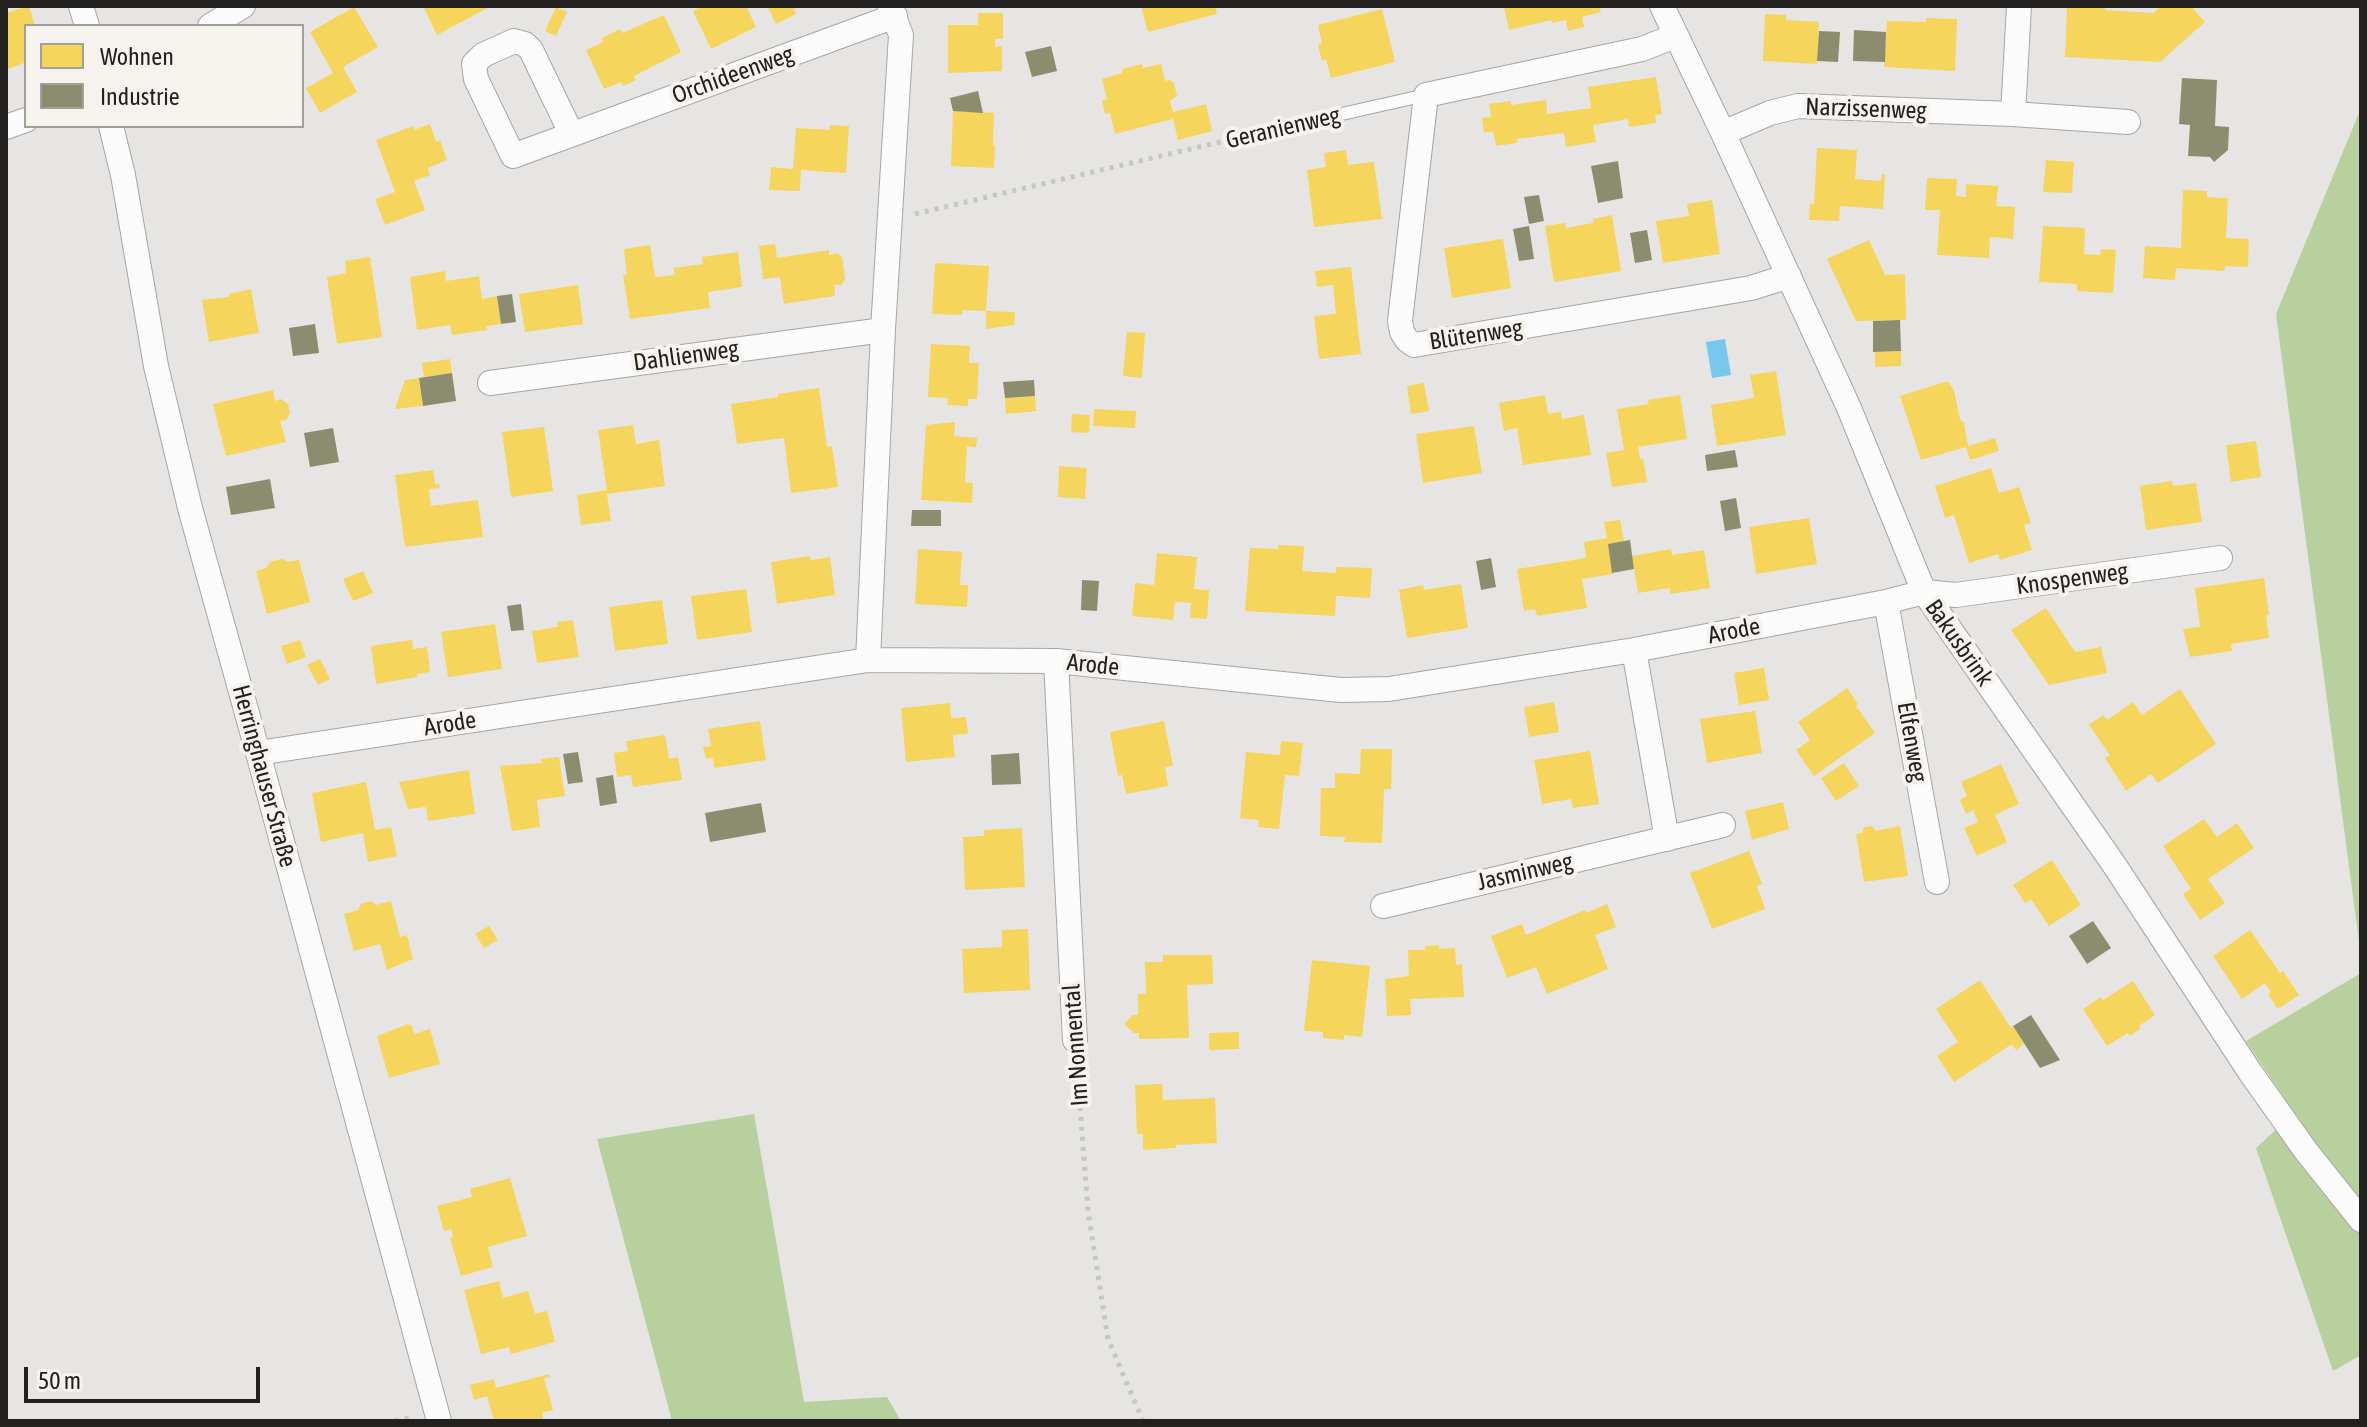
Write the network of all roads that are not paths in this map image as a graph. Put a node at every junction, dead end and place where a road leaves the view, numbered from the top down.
1 (243, 6) edge
2 (1662, 6) edge
3 (2019, 6) edge
4 (893, 11) edge
5 (213, 24) edge
6 (1675, 36) junction
7 (1426, 95) junction
8 (2013, 114) junction
9 (2128, 122) dead end
10 (1293, 125) road end
11 (111, 128) edge
12 (571, 133) junction
13 (1723, 133) junction
14 (1789, 276) junction
15 (883, 330) junction
16 (490, 383) dead end
17 (2220, 558) dead end
18 (1924, 592) junction
19 (1886, 602) junction
20 (1634, 650) junction
21 (868, 660) junction
22 (1056, 661) junction
23 (258, 753) junction
24 (1723, 825) dead end
25 (1667, 839) junction
26 (1937, 882) dead end
27 (1383, 906) dead end
28 (1075, 1040) road end
29 (2361, 1220) edge
30 (439, 1421) edge

1 - 5 street
2 - 6 street, Bakusbrink
3 - 8 street
4 - 12 street, Orchideenweg
4 - 15 street
6 - 7 street, Geranienweg
6 - 13 street, Bakusbrink
7 - 10 lane, Geranienweg
7 - 14 street, Blütenweg
8 - 9 street, Narzissenweg
8 - 13 street, Narzissenweg
11 - 23 street, Herringhauser Straße
12 - 12 street, Orchideenweg
13 - 14 street, Bakusbrink
14 - 18 street, Bakusbrink
15 - 16 street, Dahlienweg
15 - 21 street
17 - 18 street, Knospenweg
18 - 19 street, Arode
18 - 29 street, Bakusbrink
19 - 20 street, Arode
19 - 26 street, Elfenweg
20 - 22 street, Arode
20 - 25 street
21 - 22 street, Arode
21 - 23 street, Arode
22 - 28 street, Im Nonnental
23 - 30 street, Herringhauser Straße
24 - 25 street, Jasminweg
25 - 27 street, Jasminweg

